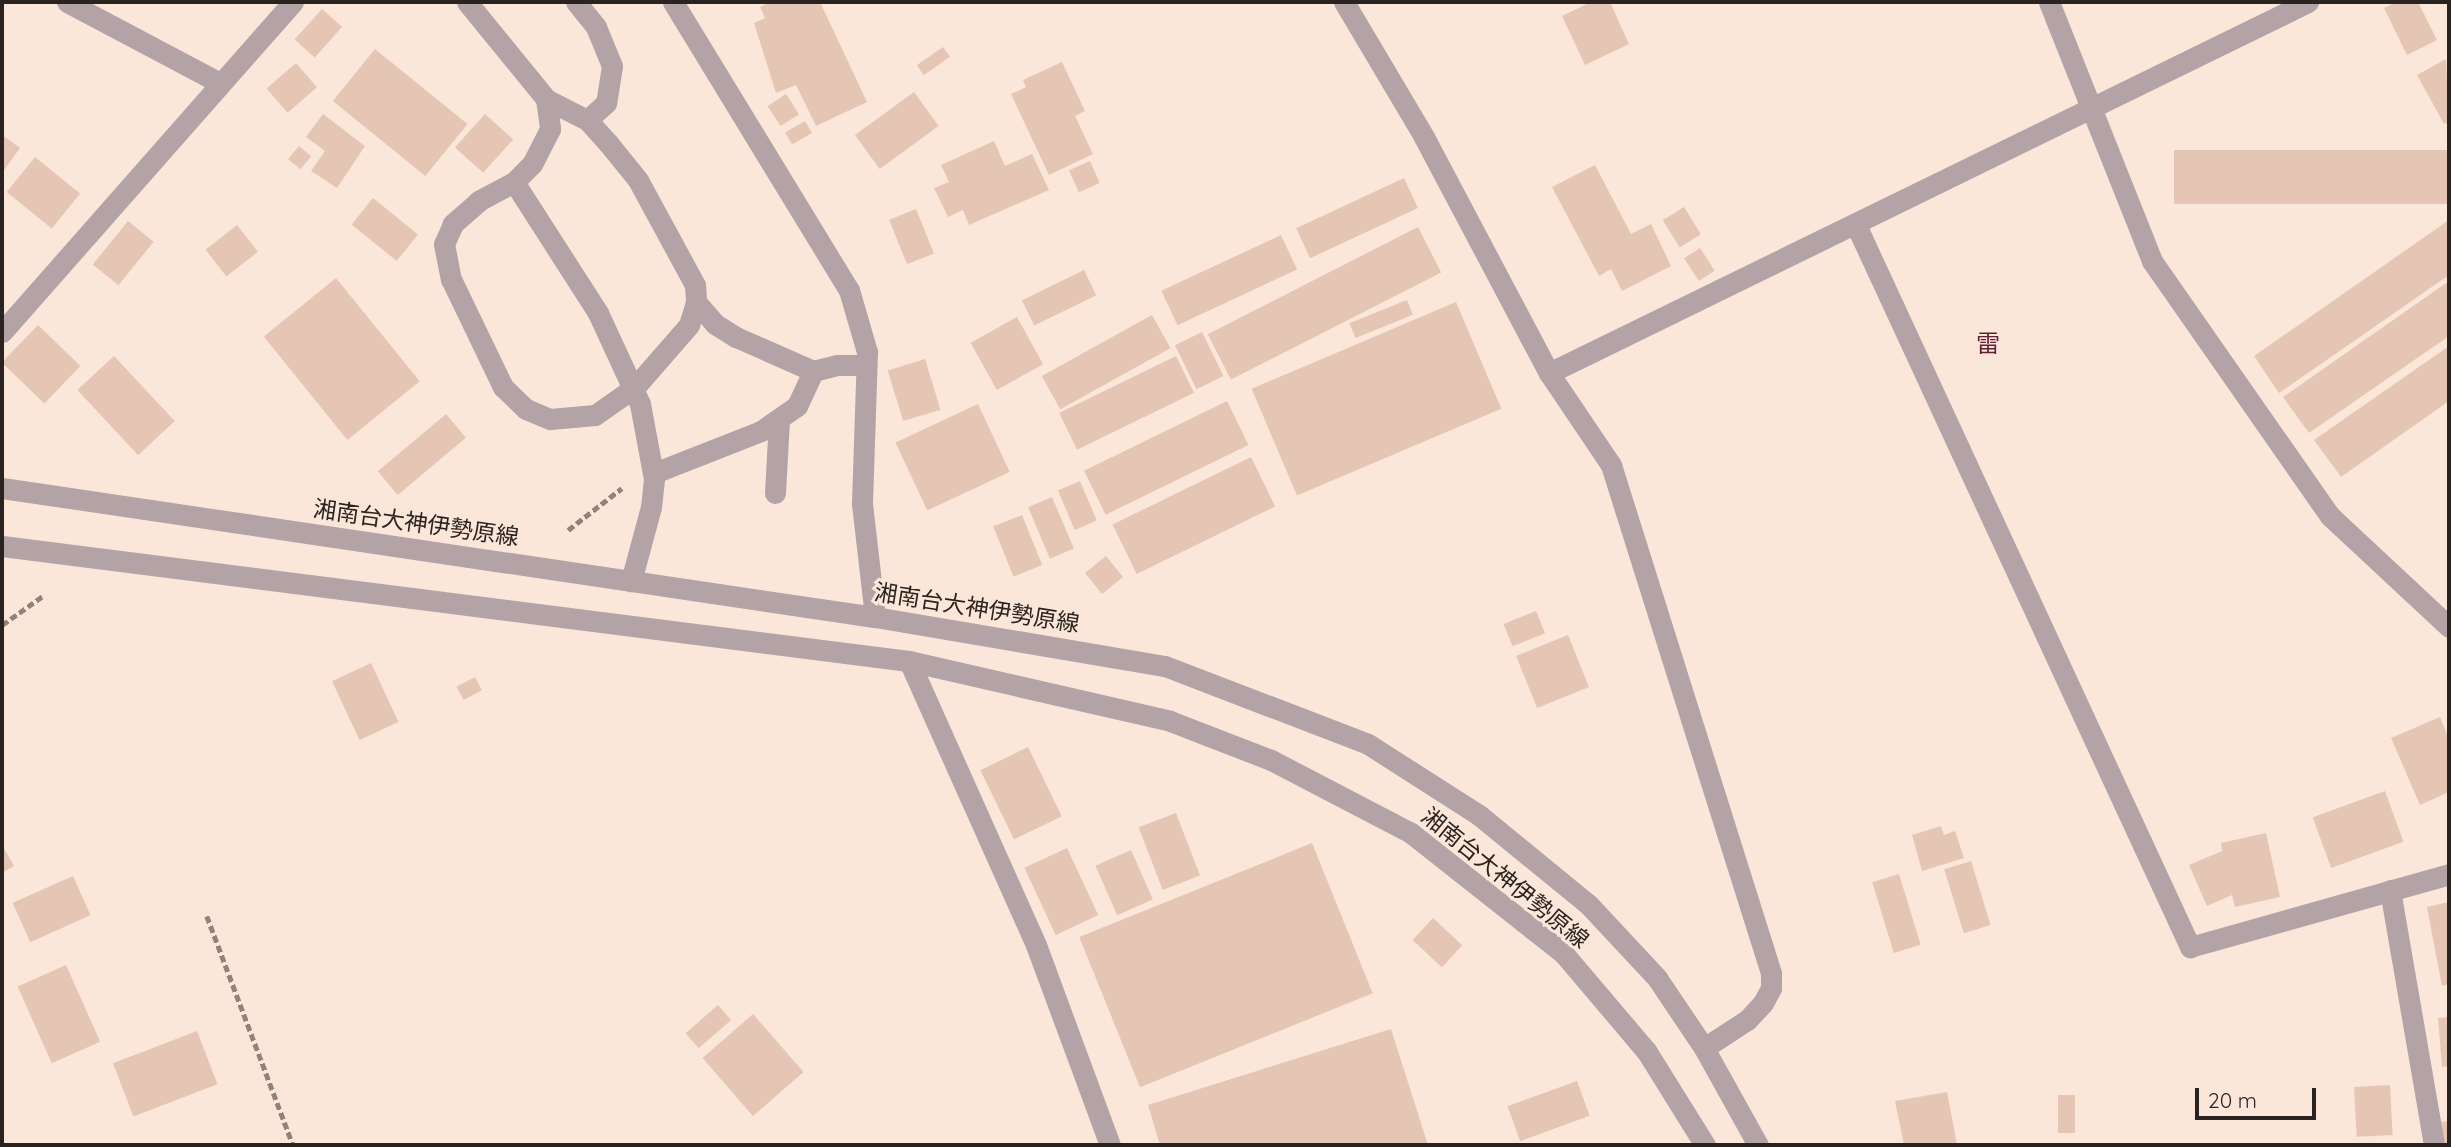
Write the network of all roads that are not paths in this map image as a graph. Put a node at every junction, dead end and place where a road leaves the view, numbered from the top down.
1 (66, 2) edge
2 (293, 2) edge
3 (467, 2) edge
4 (576, 2) edge
5 (673, 2) edge
6 (1344, 2) edge
7 (2049, 2) edge
8 (2308, 2) edge
9 (218, 82) junction
10 (546, 99) junction
11 (2090, 108) junction
12 (587, 120) junction
13 (514, 182) junction
14 (1856, 225) junction
15 (696, 302) junction
16 (2, 332) edge
17 (866, 365) junction
18 (813, 372) junction
19 (1549, 373) junction
20 (635, 387) junction
21 (779, 419) junction
22 (653, 473) junction
23 (2, 488) edge
24 (775, 493) dead end
25 (2, 546) edge
26 (631, 581) junction
27 (875, 617) junction
28 (2449, 627) edge
29 (909, 661) junction
30 (2449, 874) edge
31 (2390, 890) junction
32 (1704, 1048) junction
33 (1110, 1145) edge
34 (1705, 1145) edge
35 (1758, 1145) edge
36 (2434, 1145) edge

1 - 9 street
2 - 9 street
3 - 10 street
4 - 12 street
5 - 17 street
6 - 19 street
7 - 11 street
8 - 11 street
9 - 16 street
10 - 12 street
10 - 13 street
11 - 14 street
11 - 28 street
12 - 15 street
13 - 20 street
13 - 20 street
14 - 19 street
14 - 31 street
15 - 18 street
15 - 20 street
17 - 18 street
17 - 27 street
18 - 21 street
19 - 32 street
20 - 22 street
21 - 22 street
21 - 24 street
22 - 26 street
23 - 26 street, 湘南台大神伊勢原線
25 - 29 street, 湘南台大神伊勢原線
26 - 27 street, 湘南台大神伊勢原線
27 - 32 street, 湘南台大神伊勢原線
29 - 33 street
29 - 34 street, 湘南台大神伊勢原線
30 - 31 street
31 - 36 street
32 - 35 street, 湘南台大神伊勢原線

